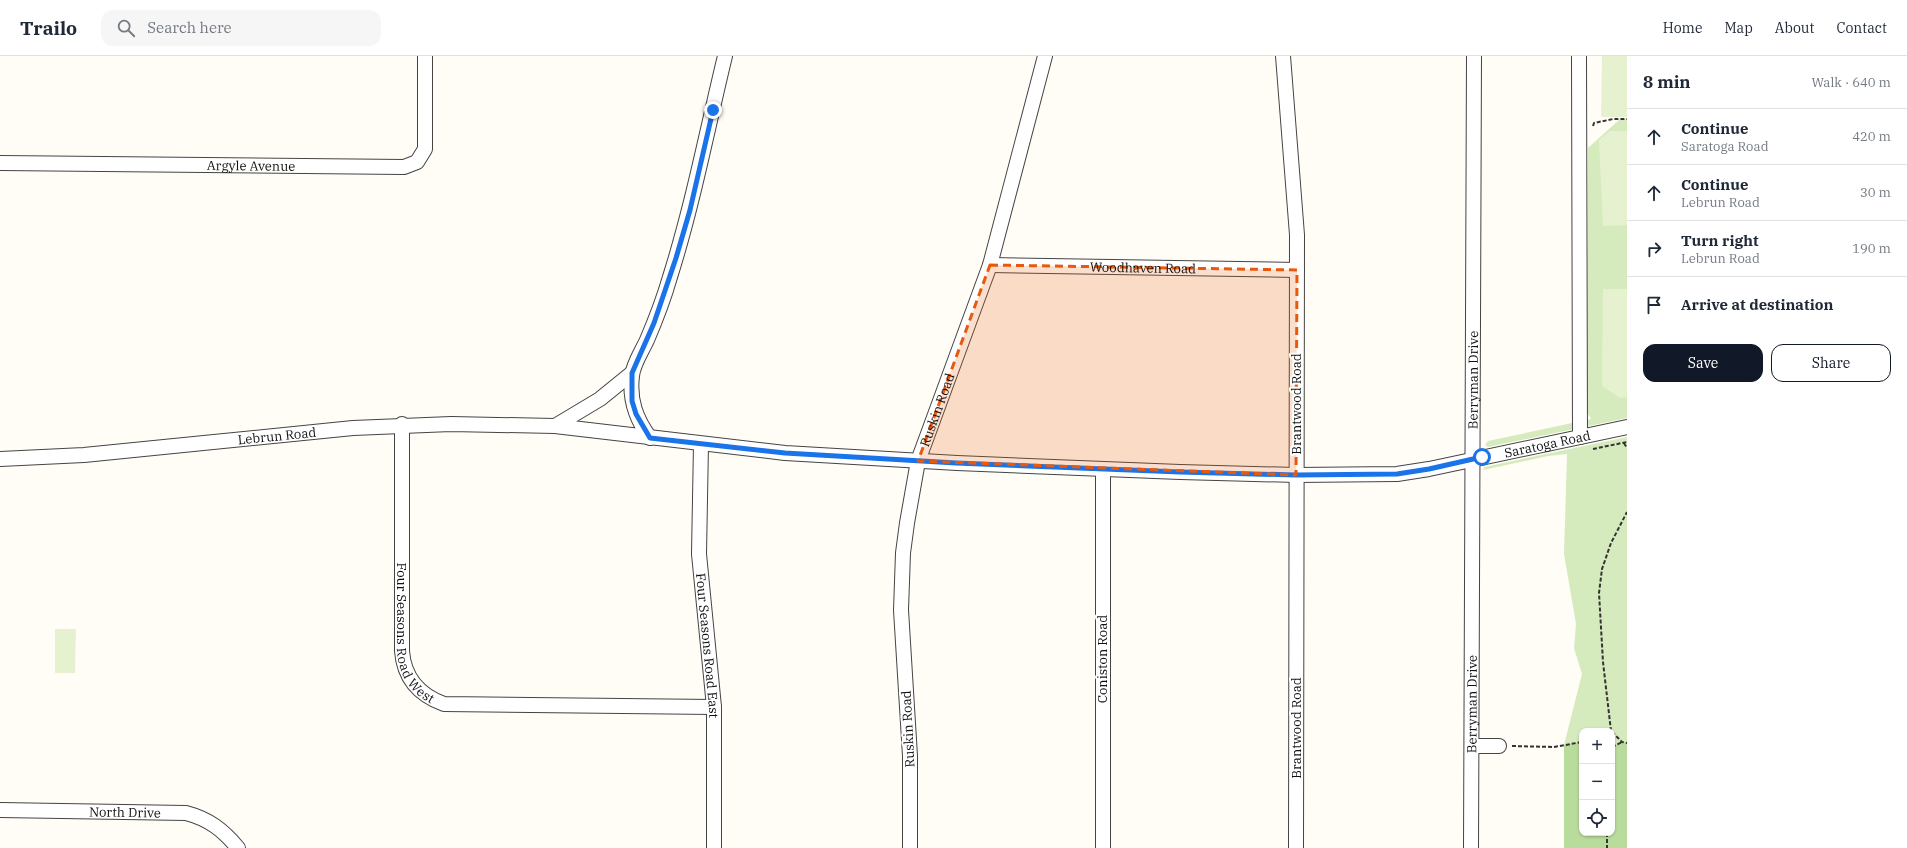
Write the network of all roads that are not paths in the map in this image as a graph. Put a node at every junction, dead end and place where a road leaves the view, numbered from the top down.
1 (425, 56) edge
2 (724, 56) edge
3 (1044, 56) edge
4 (1283, 56) edge
5 (1474, 56) edge
6 (1580, 56) edge
7 (0, 164) edge
8 (990, 265) junction
9 (1297, 270) junction
10 (632, 373) junction
11 (402, 424) junction
12 (555, 426) junction
13 (1627, 427) edge
14 (1580, 437) junction
15 (650, 438) junction
16 (701, 444) junction
17 (1473, 458) junction
18 (0, 459) edge
19 (918, 461) junction
20 (1103, 470) junction
21 (1296, 475) junction
22 (714, 707) junction
23 (1472, 746) junction
24 (1499, 746) road end
25 (0, 810) edge
26 (238, 848) edge
27 (714, 848) edge
28 (910, 848) edge
29 (1103, 848) edge
30 (1296, 848) edge
31 (1471, 848) edge

1 - 7 street, Argyle Avenue
2 - 10 street
3 - 8 street, Ruskin Road
4 - 9 street, Brantwood Road
5 - 17 street, Berryman Drive
6 - 14 street
8 - 9 street, Woodhaven Road
8 - 19 street, Ruskin Road
9 - 21 street, Brantwood Road
10 - 12 street
10 - 15 street
11 - 12 street, Lebrun Road
11 - 18 street, Lebrun Road
11 - 22 street, Four Seasons Road West
12 - 15 street, Lebrun Road
13 - 14 street, Saratoga Road
14 - 17 street, Saratoga Road
15 - 16 street, Lebrun Road
16 - 19 street, Saratoga Road
16 - 22 street, Four Seasons Road East
17 - 21 street, Saratoga Road
17 - 23 street, Berryman Drive
19 - 20 street, Saratoga Road
19 - 28 street, Ruskin Road
20 - 21 street, Saratoga Road
20 - 29 street, Coniston Road
21 - 30 street, Brantwood Road
22 - 27 street, Four Seasons Road East
23 - 24 street
23 - 31 street, Berryman Drive
25 - 26 street, North Drive

